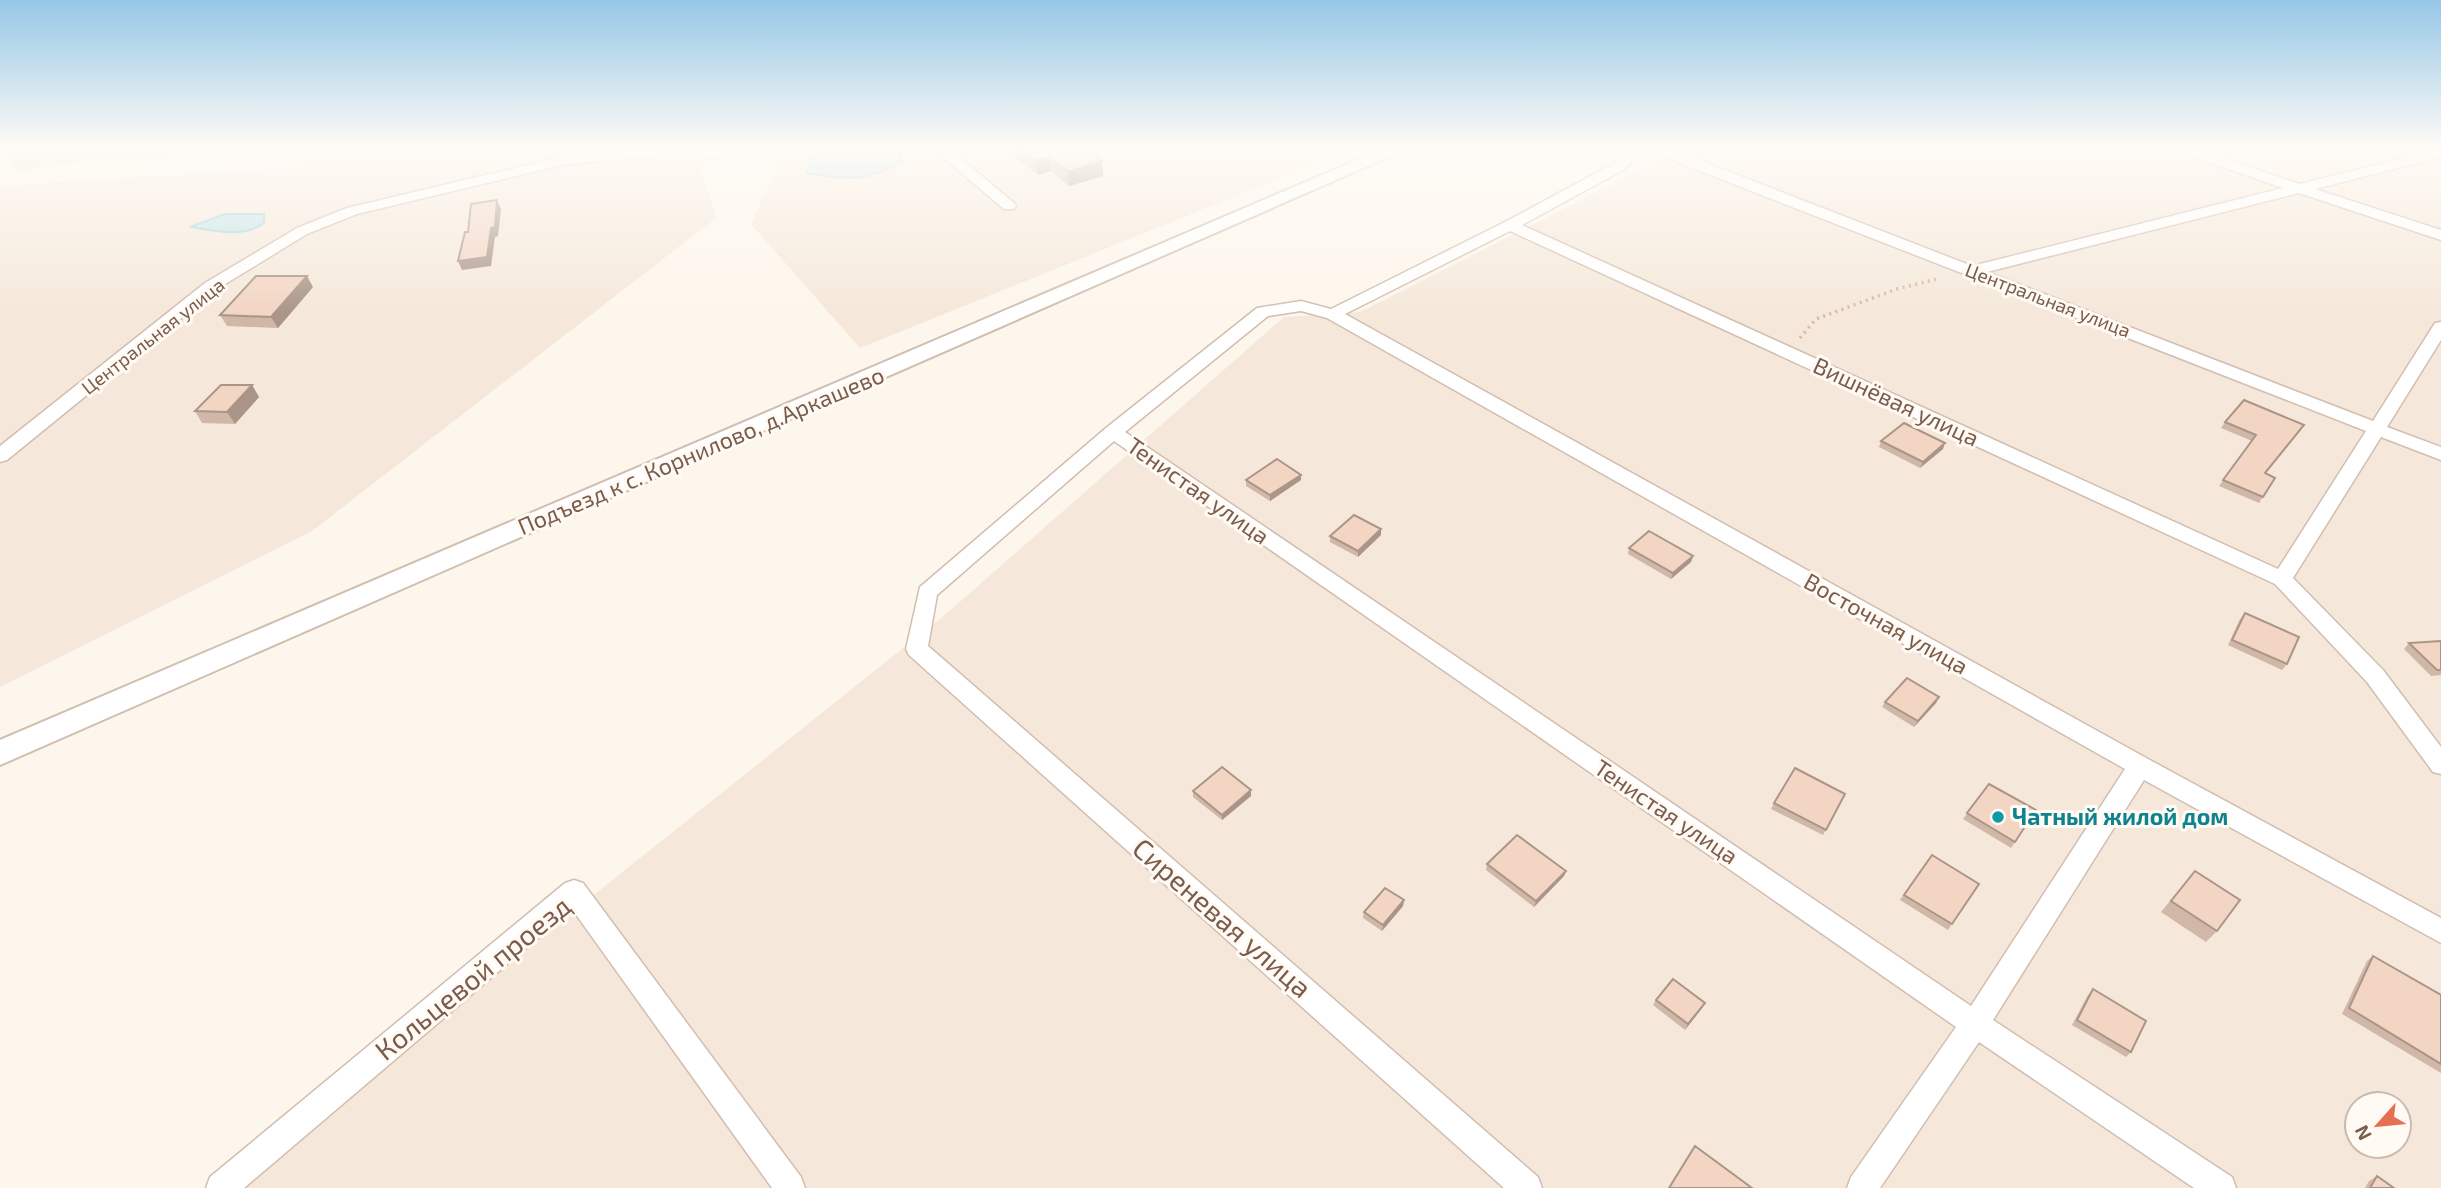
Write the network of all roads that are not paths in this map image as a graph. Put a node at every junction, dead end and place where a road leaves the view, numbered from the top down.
1 (384, 203) edge
2 (1275, 203) edge
3 (1550, 203) edge
4 (1796, 203) edge
5 (2233, 203) edge
6 (2346, 203) edge
7 (1510, 225) junction
8 (2441, 235) edge
9 (1972, 271) junction
10 (1333, 314) junction
11 (2441, 327) edge
12 (2378, 429) junction
13 (1113, 432) junction
14 (2441, 454) edge
15 (0, 456) edge
16 (2282, 579) junction
17 (916, 649) joint
18 (0, 753) edge
19 (2441, 765) edge
20 (2140, 766) junction
21 (2441, 931) edge
22 (1975, 1024) junction
23 (220, 1188) edge
24 (790, 1188) edge
25 (1527, 1188) edge
26 (1862, 1188) edge
27 (2221, 1188) edge

1 - 15 street, Центральная улица
2 - 18 street, Подъезд к с. Корнилово, д.Аркашево
3 - 7 street
4 - 9 street, Центральная улица
5 - 9 street
6 - 8 street
7 - 10 street
7 - 16 street, Вишнёвая улица
9 - 12 street, Центральная улица
10 - 13 street, Восточная улица
10 - 20 street, Восточная улица
11 - 12 street
12 - 14 street, Центральная улица
12 - 16 street
13 - 17 street, Восточная улица
13 - 22 street, Тенистая улица
16 - 19 street
17 - 25 street, Сиреневая улица
20 - 21 street, Восточная улица
20 - 22 street
22 - 26 street
22 - 27 street, Тенистая улица
23 - 24 street, Кольцевой проезд

